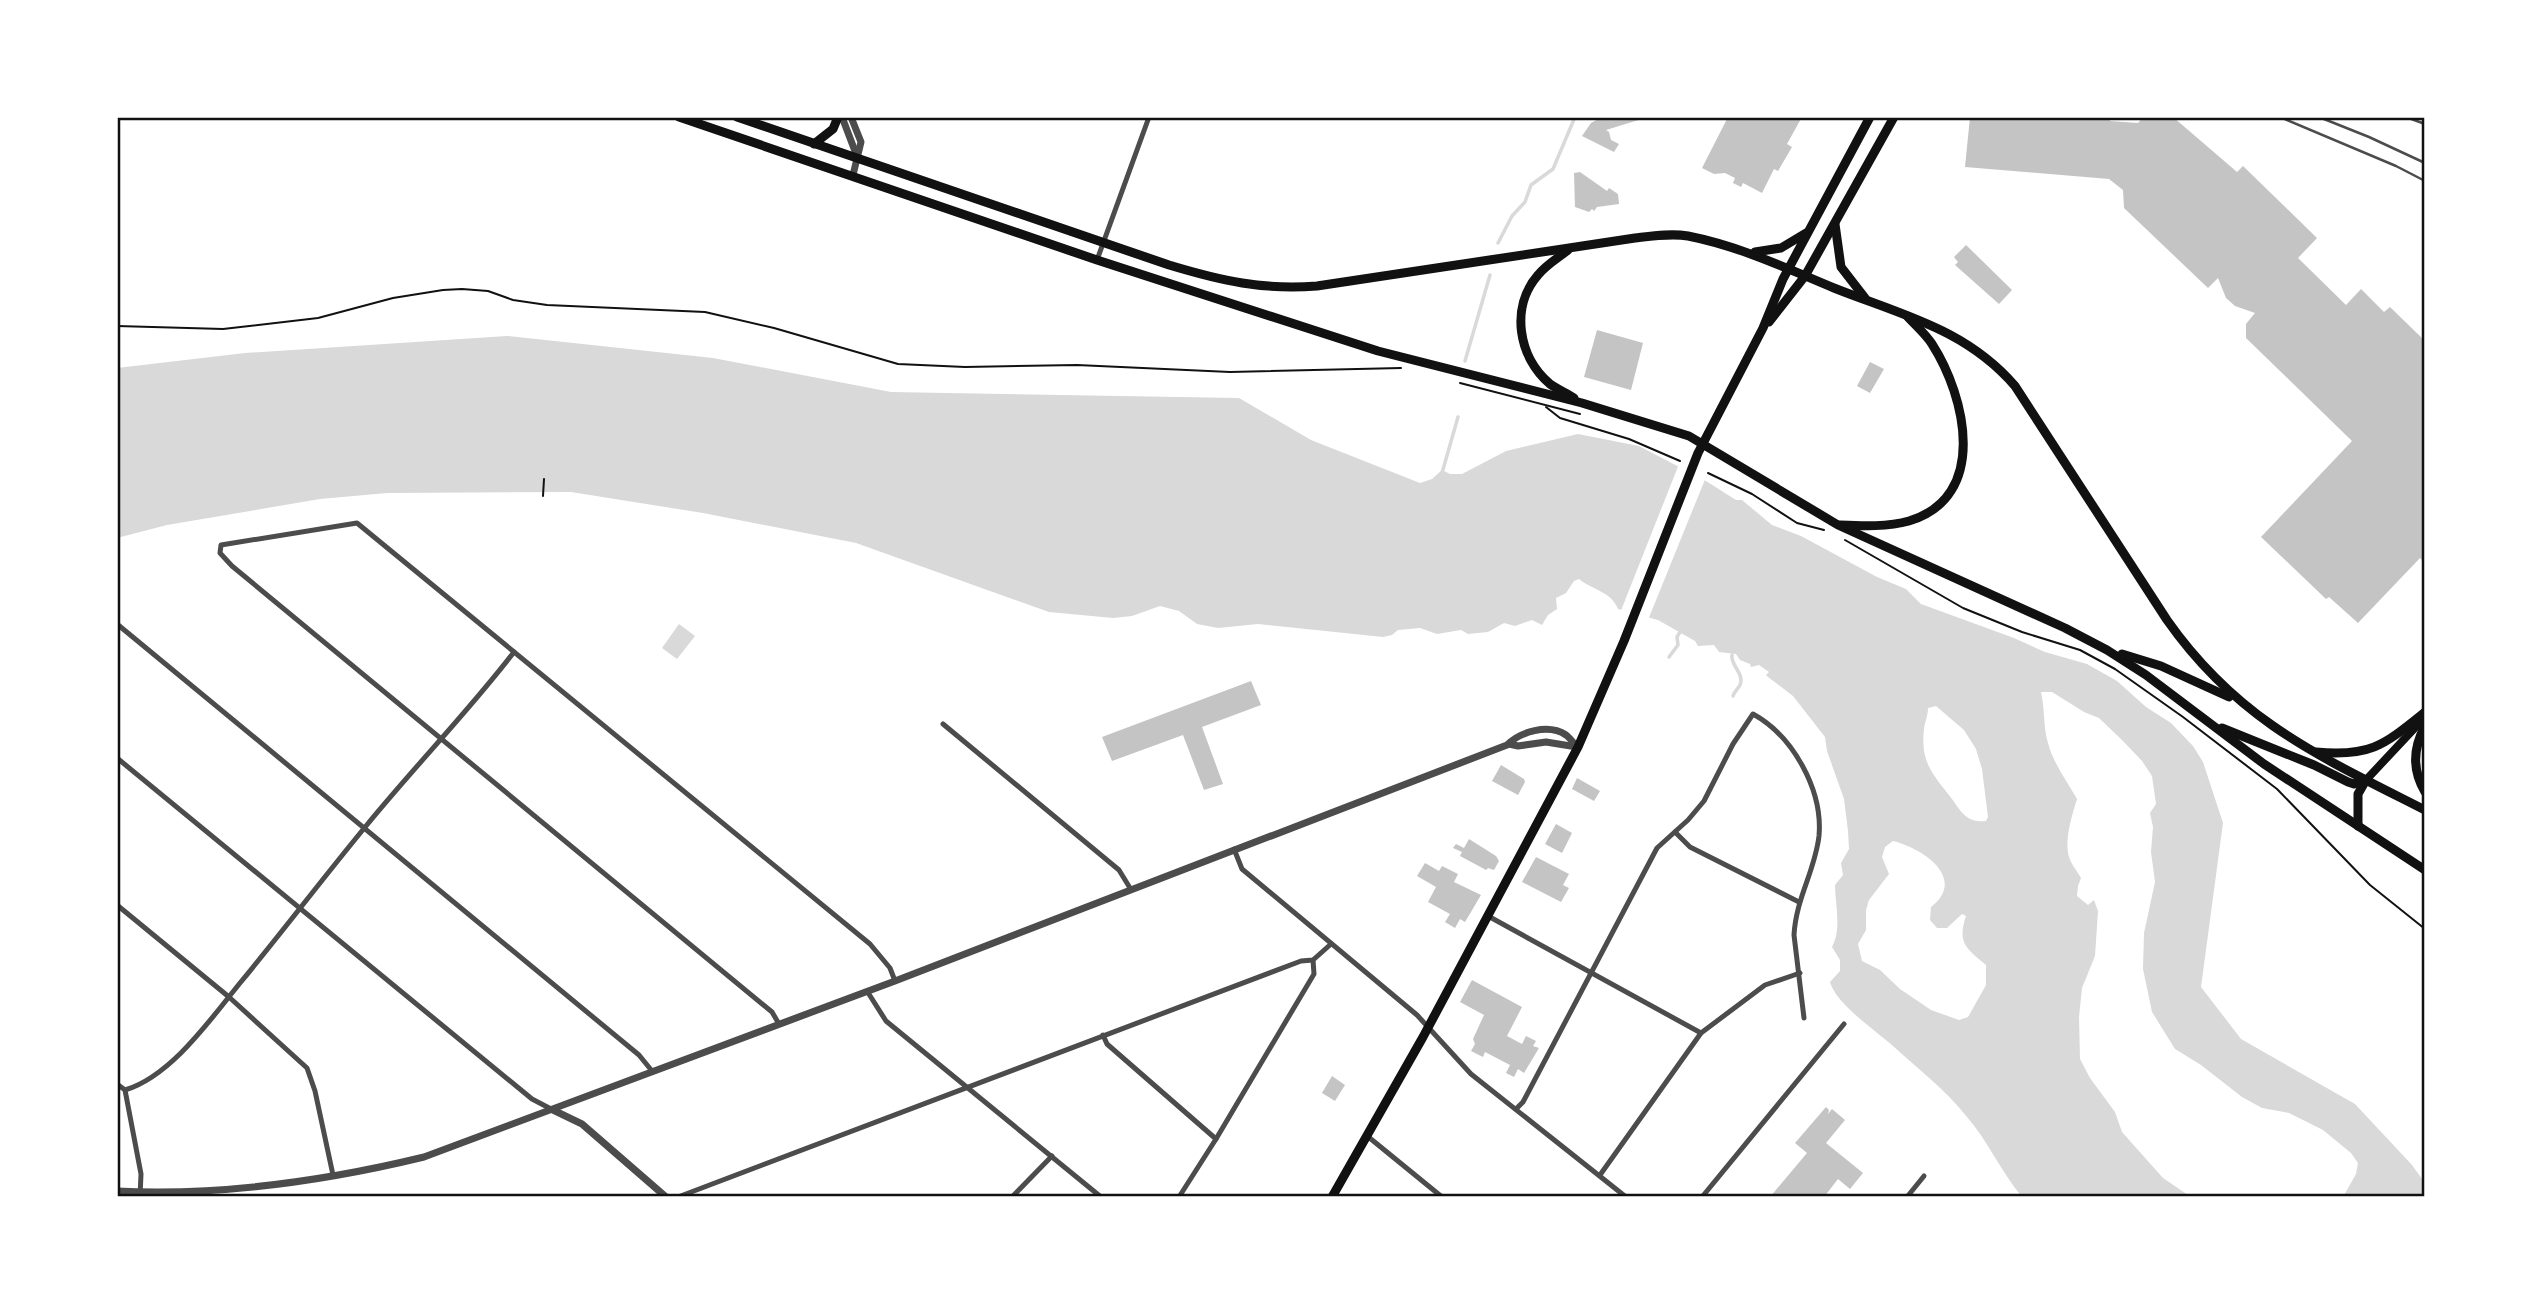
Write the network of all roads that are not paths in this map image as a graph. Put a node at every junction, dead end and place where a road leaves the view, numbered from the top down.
1 (679, 117) edge
2 (737, 117) edge
3 (840, 117) edge
4 (851, 117) edge
5 (1149, 117) edge
6 (1870, 117) edge
7 (1894, 117) edge
8 (2280, 117) edge
9 (2319, 117) edge
10 (2406, 117) edge
11 (2425, 124) edge
12 (814, 144) junction
13 (858, 159) junction
14 (2425, 163) edge
15 (853, 175) junction
16 (2425, 181) edge
17 (1835, 224) junction
18 (1808, 232) junction
19 (1103, 242) junction
20 (1570, 248) junction
21 (1744, 250) junction
22 (1097, 260) junction
23 (1789, 269) junction
24 (1805, 276) junction
25 (1866, 299) junction
26 (1903, 313) junction
27 (1763, 328) junction
28 (1581, 402) junction
29 (1703, 443) junction
30 (1838, 525) junction
31 (117, 624) edge
32 (2107, 650) junction
33 (514, 652) junction
34 (2238, 701) junction
35 (2425, 715) edge
36 (943, 724) dead end
37 (2211, 724) junction
38 (2425, 726) edge
39 (440, 740) junction
40 (1509, 744) junction
41 (1578, 747) junction
42 (2311, 751) junction
43 (117, 758) edge
44 (2366, 780) junction
45 (2425, 792) edge
46 (2425, 810) edge
47 (365, 827) junction
48 (2358, 827) junction
49 (1675, 832) junction
50 (1234, 849) junction
51 (2425, 870) edge
52 (1130, 888) junction
53 (1799, 902) junction
54 (117, 905) edge
55 (301, 909) junction
56 (1488, 916) junction
57 (1331, 944) junction
58 (1313, 960) junction
59 (1591, 973) junction
60 (1800, 973) junction
61 (895, 981) junction
62 (867, 991) junction
63 (229, 997) junction
64 (1804, 1018) dead end
65 (779, 1024) junction
66 (1844, 1024) dead end
67 (1428, 1026) junction
68 (1701, 1033) junction
69 (1103, 1035) junction
70 (652, 1071) junction
71 (117, 1084) edge
72 (967, 1087) junction
73 (125, 1090) junction
74 (1516, 1109) junction
75 (554, 1110) junction
76 (1366, 1135) junction
77 (1216, 1139) junction
78 (1052, 1156) junction
79 (333, 1175) junction
80 (1600, 1175) junction
81 (1924, 1176) dead end
82 (117, 1191) edge
83 (140, 1194) edge
84 (666, 1197) edge
85 (678, 1197) edge
86 (1012, 1197) edge
87 (1101, 1197) edge
88 (1179, 1197) edge
89 (1332, 1197) edge
90 (1442, 1197) edge
91 (1626, 1197) edge
92 (1702, 1197) edge
93 (1907, 1197) edge

1 - 15 main road
2 - 12 main road
3 - 12 main road
3 - 13 street
4 - 13 street
5 - 19 street
6 - 18 main road
7 - 17 main road
8 - 16 lane
9 - 14 lane
10 - 11 lane
12 - 13 main road
13 - 15 street
13 - 19 main road
15 - 22 main road
17 - 24 main road
17 - 25 main road
18 - 21 main road
18 - 23 main road
19 - 20 main road
19 - 22 street
20 - 21 main road
20 - 28 main road
21 - 23 main road
22 - 28 main road
23 - 24 main road
23 - 27 main road
24 - 25 main road
24 - 27 main road
25 - 26 main road
26 - 30 main road
26 - 34 main road
27 - 29 main road
28 - 29 main road
29 - 30 main road
29 - 41 main road
30 - 32 main road
31 - 47 street
32 - 34 main road
32 - 37 main road
33 - 39 street
33 - 39 street
33 - 61 street
34 - 42 main road
35 - 42 main road
35 - 44 main road
36 - 52 street
37 - 44 main road
37 - 48 main road
38 - 45 main road
39 - 47 street
39 - 65 street
40 - 41 street
40 - 41 street
40 - 50 street
41 - 56 main road
42 - 44 main road
43 - 55 street
44 - 46 main road
44 - 48 main road
47 - 55 street
47 - 70 street
48 - 51 main road
49 - 53 street
49 - 53 street
49 - 59 street
50 - 52 street
50 - 57 street
52 - 61 street
53 - 60 street
54 - 63 street
55 - 63 street
55 - 75 street
56 - 59 street
56 - 67 main road
57 - 58 street
57 - 67 street
58 - 69 street
58 - 77 street
59 - 68 street
59 - 74 street
60 - 64 street
60 - 68 street
61 - 62 street
62 - 65 street
62 - 72 street
63 - 73 street
63 - 79 street
65 - 70 street
66 - 92 street
67 - 74 street
67 - 76 main road
68 - 80 street
69 - 72 street
69 - 77 street
70 - 75 street
71 - 73 street
72 - 78 street
72 - 85 street
73 - 83 street
74 - 80 street
75 - 79 street
75 - 84 street
76 - 89 main road
76 - 90 street
77 - 88 street
78 - 86 street
78 - 87 street
79 - 83 street
80 - 91 street
81 - 93 street
82 - 83 street

